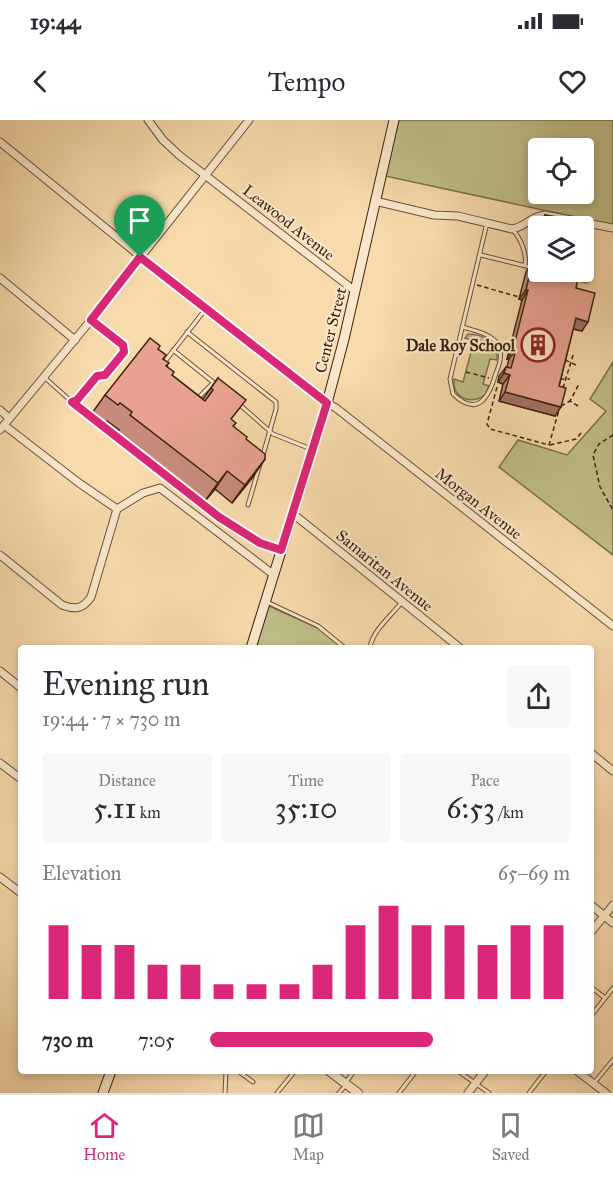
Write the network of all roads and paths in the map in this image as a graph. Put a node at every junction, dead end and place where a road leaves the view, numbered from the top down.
1 (148, 120) edge
2 (249, 120) edge
3 (394, 120) edge
4 (0, 142) edge
5 (206, 175) junction
6 (375, 201) junction
7 (487, 224) junction
8 (613, 228) edge
9 (512, 229) junction
10 (481, 255) junction
11 (140, 257) junction
12 (525, 266) junction
13 (528, 267) edge
14 (0, 278) edge
15 (473, 284) junction
16 (355, 291) junction
17 (520, 297) dead end
18 (205, 309) junction
19 (91, 320) junction
20 (462, 327) junction
21 (187, 332) junction
22 (75, 340) junction
23 (173, 350) junction
24 (574, 352) dead end
25 (561, 359) edge
26 (570, 362) junction
27 (578, 366) dead end
28 (167, 370) edge
29 (466, 372) dead end
30 (44, 377) junction
31 (556, 378) edge
32 (570, 379) dead end
33 (497, 380) junction
34 (565, 380) junction
35 (213, 383) junction
36 (579, 384) dead end
37 (221, 389) edge
38 (562, 392) edge
39 (570, 401) junction
40 (72, 402) junction
41 (238, 403) edge
42 (327, 403) junction
43 (192, 404) edge
44 (578, 406) dead end
45 (0, 410) edge
46 (9, 418) junction
47 (2, 427) edge
48 (271, 431) junction
49 (582, 432) dead end
50 (613, 435) edge
51 (549, 445) junction
52 (312, 449) junction
53 (248, 506) dead end
54 (117, 509) junction
55 (613, 510) edge
56 (292, 513) junction
57 (281, 550) junction
58 (0, 555) edge
59 (274, 575) junction
60 (266, 601) junction
61 (403, 602) junction
62 (613, 626) edge
63 (252, 645) edge
64 (341, 645) edge
65 (370, 645) edge
66 (456, 645) edge
67 (0, 671) edge
68 (18, 686) edge
69 (594, 755) edge
70 (0, 763) edge
71 (613, 771) edge
72 (18, 777) edge
73 (0, 877) edge
74 (18, 891) edge
75 (613, 905) edge
76 (594, 908) edge
77 (604, 916) junction
78 (613, 923) edge
79 (594, 928) edge
80 (613, 988) edge
81 (594, 989) edge
82 (605, 998) junction
83 (594, 1012) edge
84 (613, 1060) edge
85 (110, 1074) edge
86 (226, 1074) edge
87 (242, 1074) edge
88 (293, 1074) edge
89 (333, 1074) edge
90 (352, 1074) edge
91 (414, 1074) edge
92 (462, 1074) edge
93 (483, 1074) edge
94 (544, 1074) edge
95 (581, 1074) edge
96 (253, 1082) dead end
97 (594, 1083) junction
98 (346, 1084) junction
99 (475, 1084) junction
100 (103, 1093) edge
101 (225, 1093) edge
102 (277, 1093) edge
103 (339, 1093) edge
104 (358, 1093) edge
105 (399, 1093) edge
106 (468, 1093) edge
107 (489, 1093) edge
108 (529, 1093) edge
109 (606, 1093) edge

1 - 5 street, Leawood Avenue
2 - 5 street
3 - 6 main road, Center Street
4 - 11 street, Morgan Avenue
5 - 11 street
5 - 16 street, Leawood Avenue
6 - 7 street
6 - 16 main road, Center Street
7 - 9 street
7 - 10 lane
8 - 9 street
9 - 12 lane
10 - 12 lane
10 - 15 lane
11 - 18 street, Morgan Avenue
11 - 19 street
12 - 13 lane
14 - 22 street
15 - 17 path
15 - 20 lane
16 - 42 main road, Center Street
18 - 21 lane
18 - 42 street, Morgan Avenue
19 - 22 street
19 - 40 lane
20 - 33 lane
20 - 33 lane
21 - 23 lane
21 - 48 lane
22 - 30 street
23 - 28 lane
23 - 35 lane
24 - 26 path
25 - 26 path
26 - 27 path
26 - 34 path
29 - 33 path
30 - 40 lane
30 - 46 street
31 - 34 path
32 - 34 path
33 - 51 path
34 - 38 path
35 - 37 lane
35 - 43 lane
36 - 39 path
39 - 44 path
39 - 51 path
40 - 57 lane
41 - 48 lane
42 - 52 main road, Center Street
42 - 62 street, Morgan Avenue
45 - 46 street
46 - 47 street
47 - 54 street
48 - 52 lane
48 - 53 lane
49 - 51 path
50 - 55 path
52 - 56 main road, Center Street
54 - 58 street
54 - 59 street
56 - 57 main road, Center Street
56 - 61 street, Samaritan Avenue
57 - 59 main road, Center Street
59 - 60 main road, Center Street
60 - 63 main road, Center Street
60 - 64 lane
61 - 65 lane
61 - 66 street, Samaritan Avenue
67 - 68 street
69 - 71 street
70 - 72 street
73 - 74 street
75 - 77 street
76 - 77 street
77 - 78 street
77 - 79 street
80 - 82 lane
81 - 82 lane
82 - 83 lane
84 - 97 lane
85 - 100 main road
86 - 101 lane
87 - 96 lane
88 - 102 lane
89 - 98 street
90 - 98 lane
91 - 105 lane
92 - 99 lane
93 - 99 street
94 - 108 lane
95 - 97 street
97 - 109 street
98 - 103 lane
98 - 104 street
99 - 106 street
99 - 107 lane

